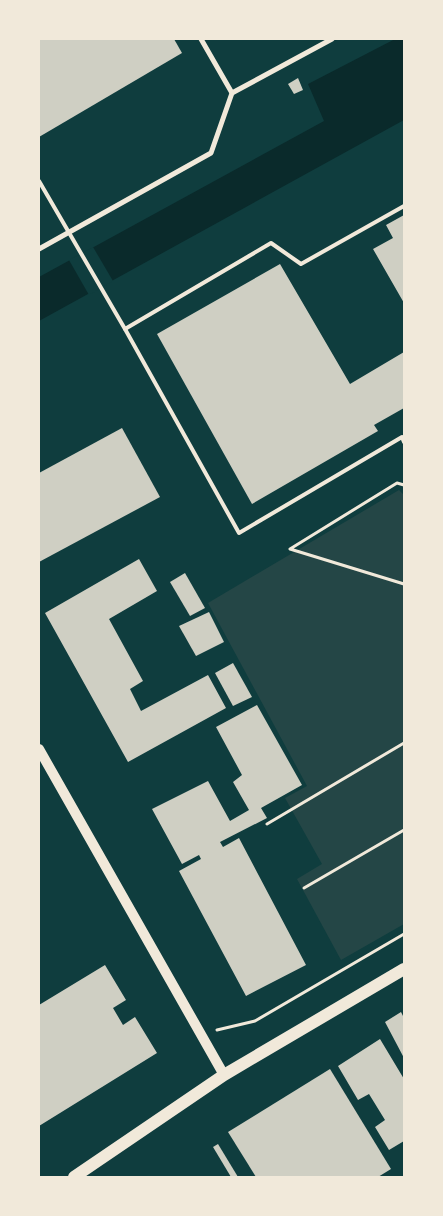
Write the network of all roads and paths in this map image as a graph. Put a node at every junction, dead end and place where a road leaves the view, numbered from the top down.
1 (201, 39) edge
2 (332, 39) edge
3 (232, 93) junction
4 (39, 181) edge
5 (404, 206) edge
6 (68, 233) junction
7 (39, 249) edge
8 (125, 329) junction
9 (403, 438) edge
10 (404, 485) edge
11 (404, 584) edge
12 (404, 743) edge
13 (39, 749) edge
14 (267, 824) dead end
15 (404, 830) edge
16 (304, 888) dead end
17 (404, 934) edge
18 (404, 969) edge
19 (200, 1034) junction
20 (224, 1075) junction
21 (74, 1177) edge

1 - 3 street
2 - 3 street
3 - 6 street
4 - 6 lane
5 - 8 lane
6 - 7 street
6 - 8 lane
8 - 9 lane
10 - 11 path
12 - 14 path
13 - 19 main road
15 - 16 path
17 - 19 path
18 - 20 main road
19 - 20 main road
20 - 21 main road

